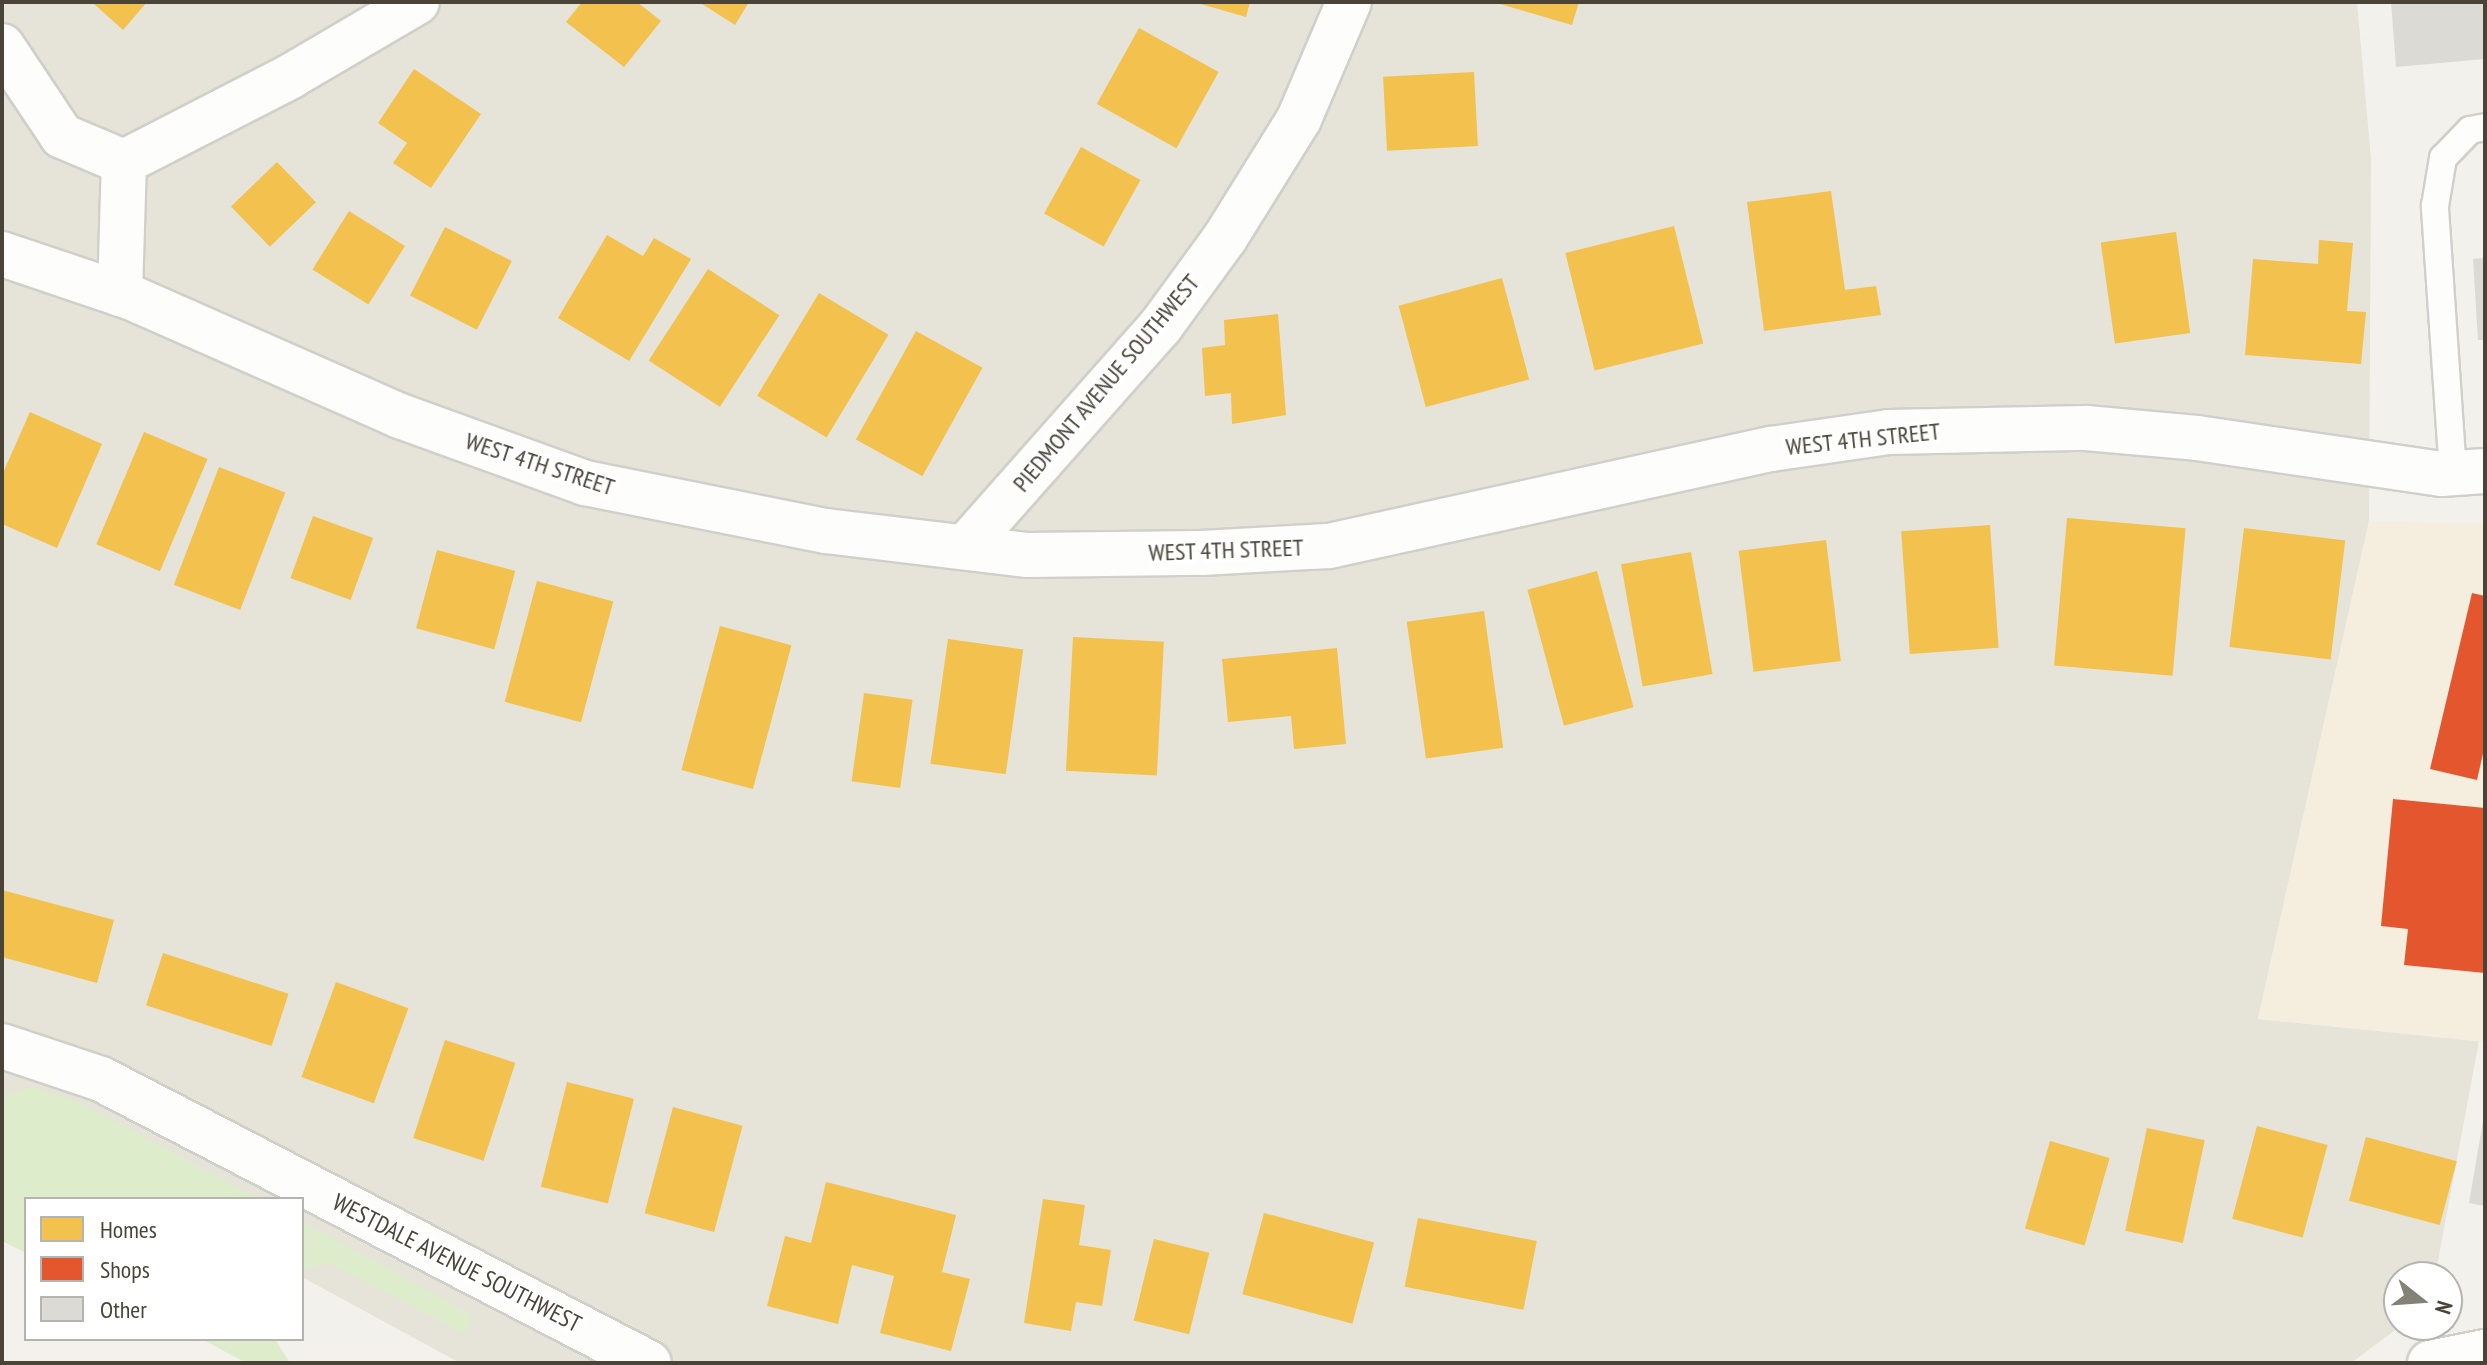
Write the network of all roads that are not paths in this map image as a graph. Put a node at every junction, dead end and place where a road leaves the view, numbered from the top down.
1 (417, 2) edge
2 (1349, 2) edge
3 (2, 46) edge
4 (2485, 127) edge
5 (124, 162) junction
6 (2, 254) edge
7 (120, 294) junction
8 (2469, 472) edge
9 (966, 546) junction
10 (2, 1046) edge
11 (2485, 1352) edge
12 (649, 1363) edge
13 (2430, 1363) edge

1 - 5 street
2 - 9 street, PIEDMONT AVENUE SOUTHWEST
3 - 5 street
4 - 8 lane
5 - 7 street
6 - 7 street, WEST 4TH STREET
7 - 9 street, WEST 4TH STREET
8 - 9 street, WEST 4TH STREET
10 - 12 street, WESTDALE AVENUE SOUTHWEST
11 - 13 street

